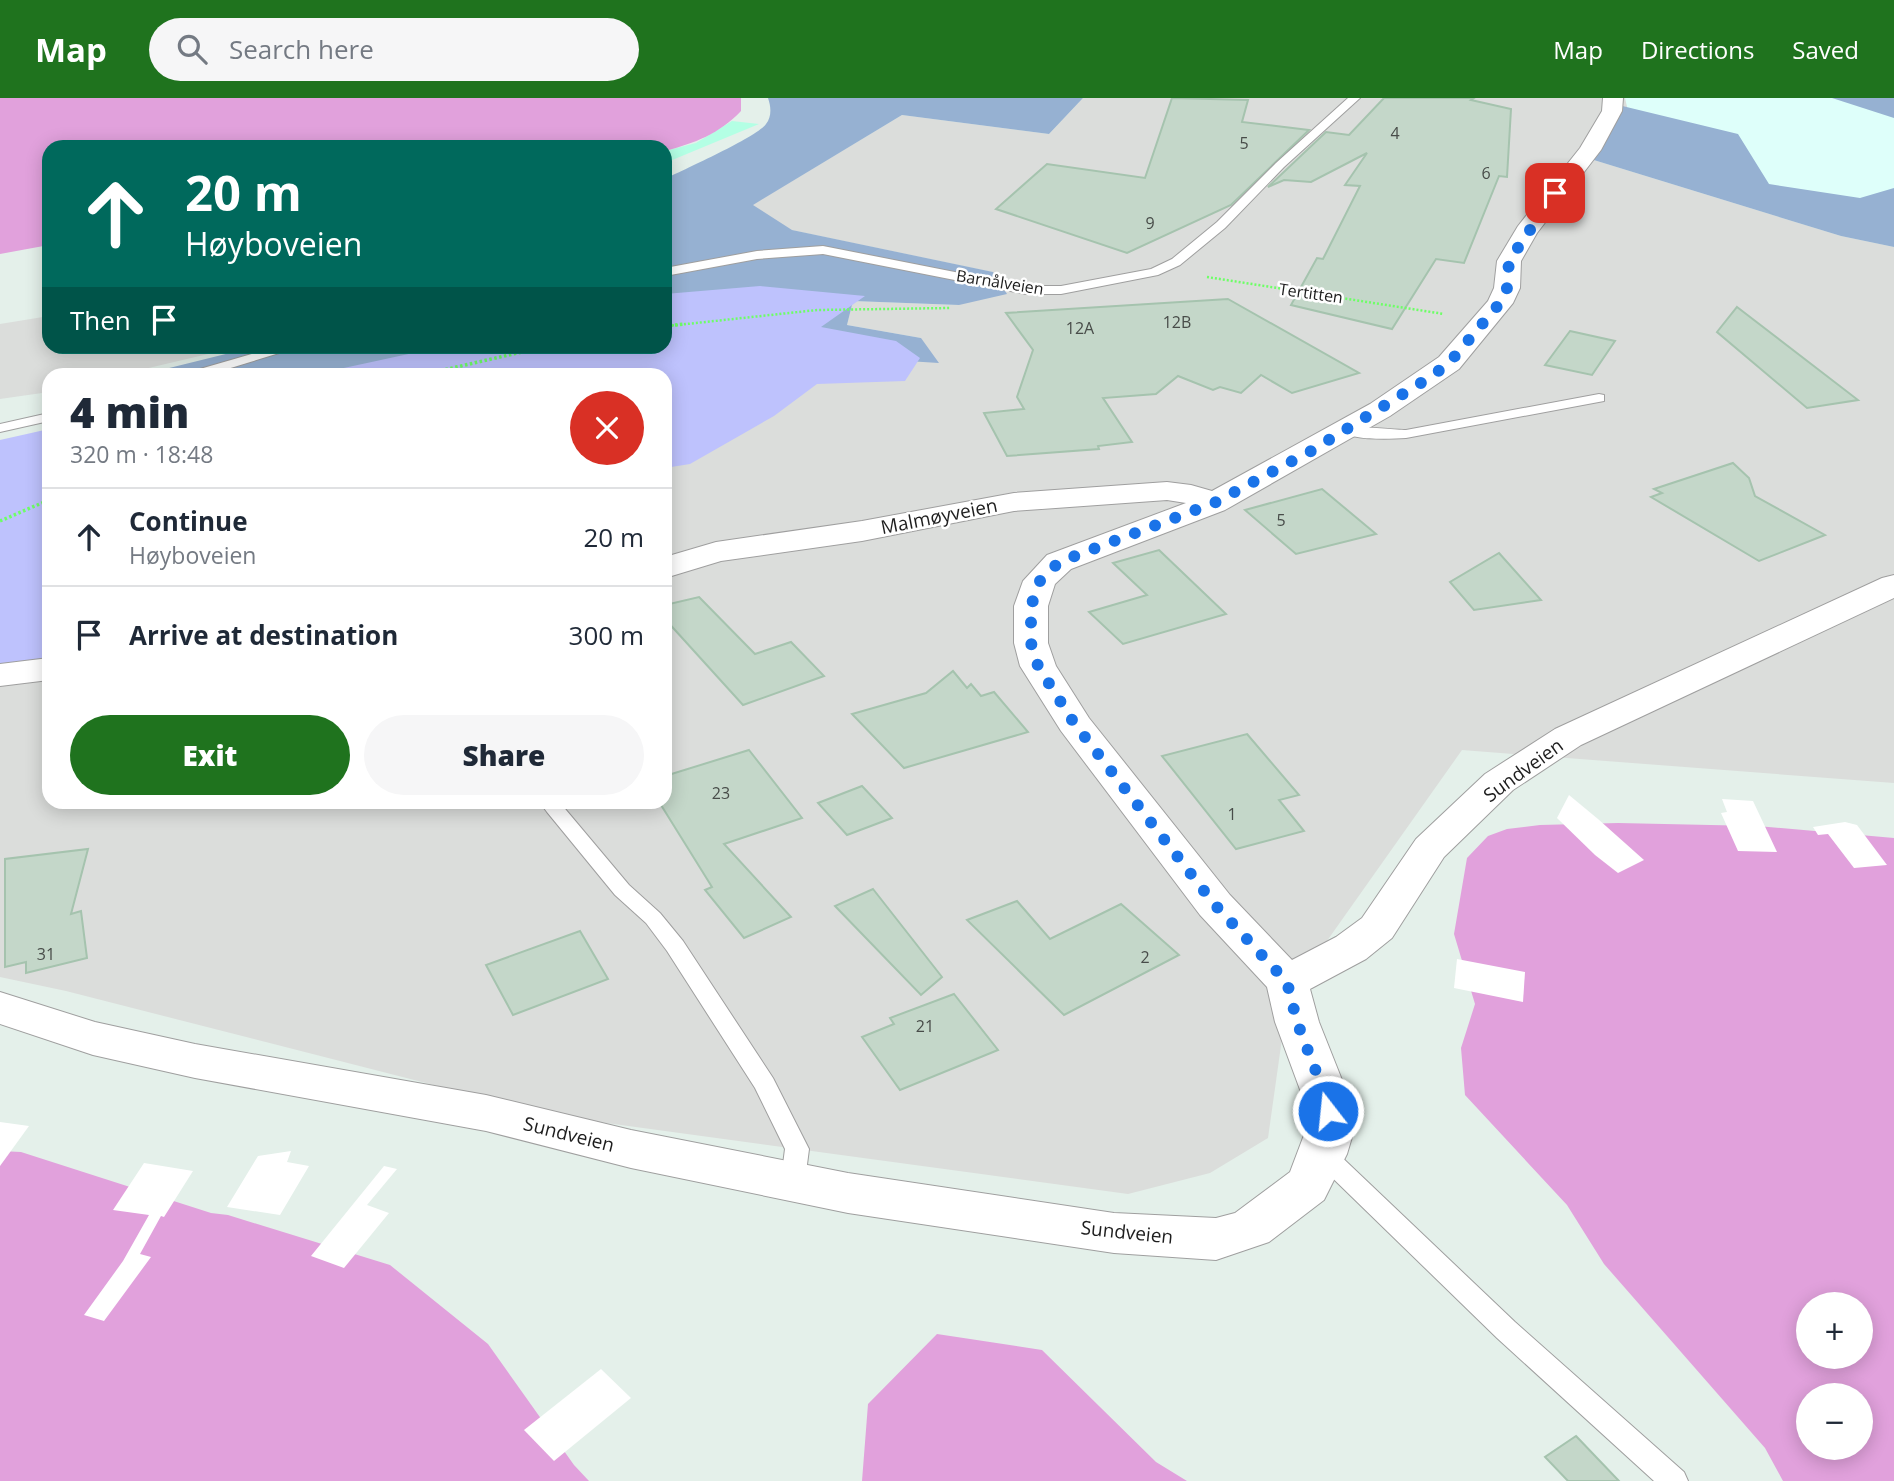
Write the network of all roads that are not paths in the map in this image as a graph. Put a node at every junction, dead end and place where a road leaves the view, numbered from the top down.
1 (1355, 98) edge
2 (1613, 98) edge
3 (672, 271) edge
4 (268, 354) edge
5 (219, 368) edge
6 (1599, 398) dead end
7 (42, 419) edge
8 (0, 428) edge
9 (1346, 430) junction
10 (1214, 503) junction
11 (672, 566) edge
12 (1894, 585) edge
13 (42, 670) edge
14 (0, 675) edge
15 (555, 809) edge
16 (1287, 982) junction
17 (0, 1008) edge
18 (1323, 1154) junction
19 (793, 1180) junction
20 (1674, 1481) edge

1 - 3 lane, Barnålveien
2 - 9 street
4 - 5 lane
6 - 9 lane
7 - 8 lane
9 - 10 street
10 - 11 street, Malmøyveien
10 - 16 street
12 - 16 street, Sundveien
13 - 14 street
15 - 19 lane
16 - 18 street, Sundveien
17 - 19 street, Sundveien
18 - 19 street, Sundveien
18 - 20 lane

